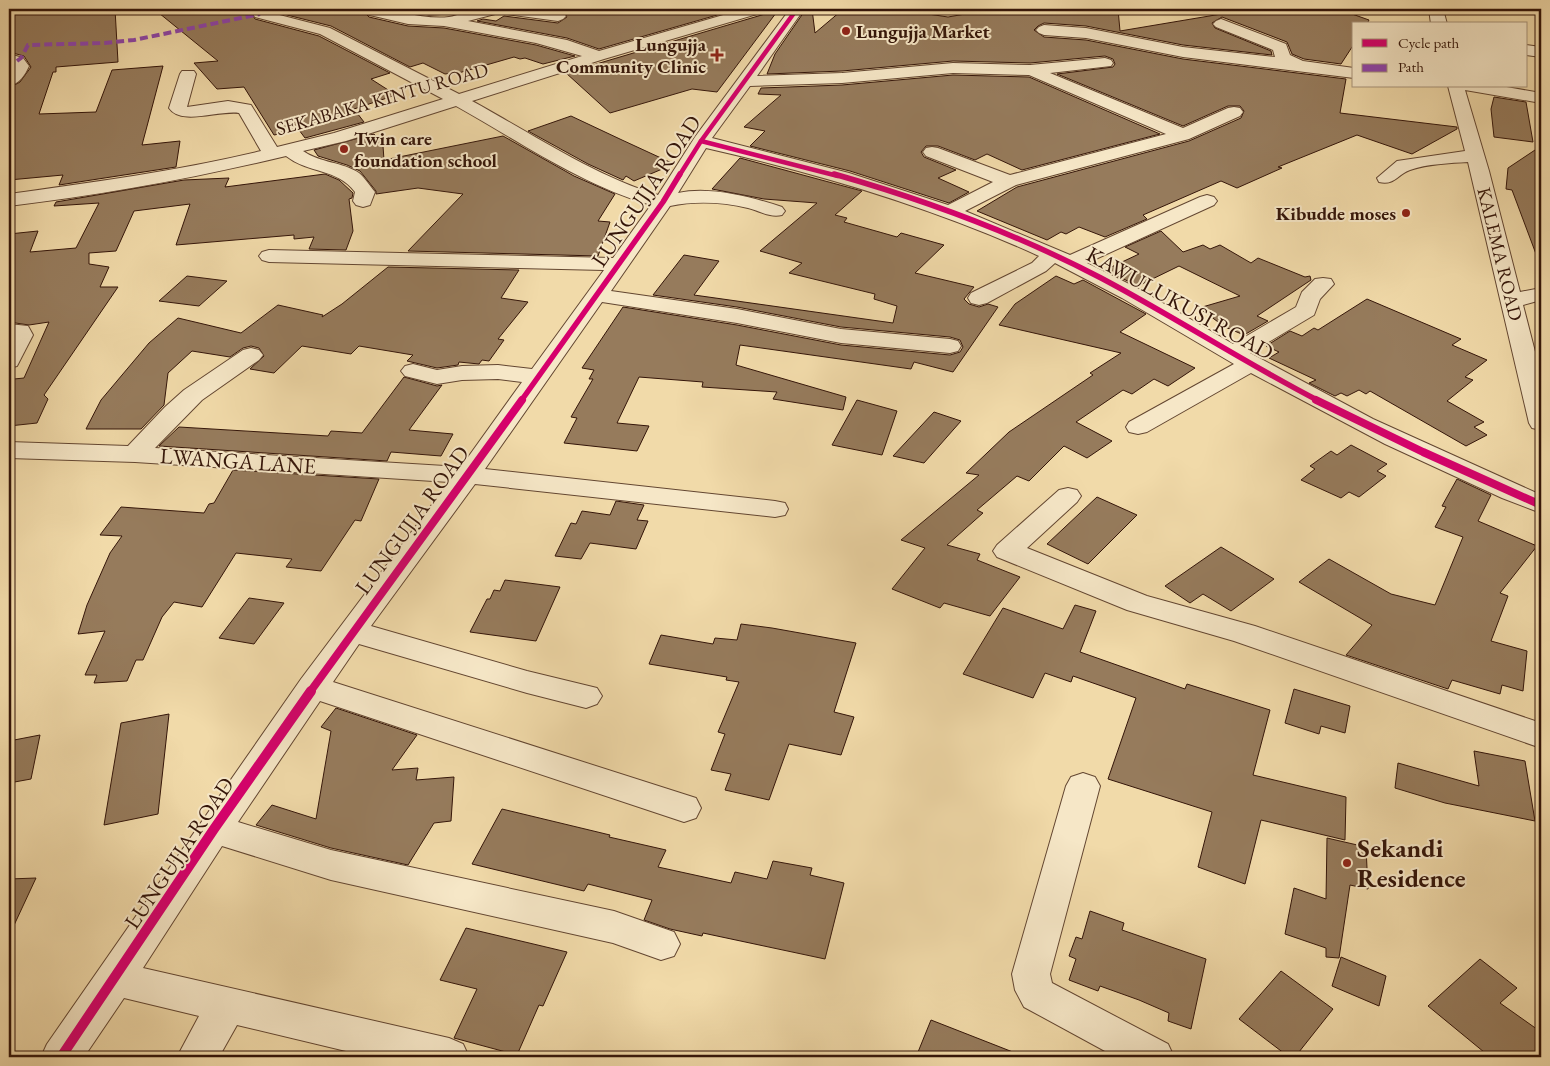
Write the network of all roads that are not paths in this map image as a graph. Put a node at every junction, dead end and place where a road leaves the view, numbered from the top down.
1 (759, 9) edge
2 (797, 9) edge
3 (1436, 9) edge
4 (374, 12) dead end
5 (260, 14) dead end
6 (558, 16) dead end
7 (449, 22) junction
8 (1439, 22) edge
9 (1221, 24) dead end
10 (1044, 30) dead end
11 (1528, 50) edge
12 (1541, 52) edge
13 (598, 56) junction
14 (9, 60) edge
15 (1528, 61) edge
16 (1541, 62) edge
17 (1105, 63) dead end
18 (1299, 66) junction
19 (1030, 70) junction
20 (1352, 73) edge
21 (188, 74) dead end
22 (9, 80) edge
23 (744, 81) junction
24 (1455, 88) edge
25 (1463, 88) edge
26 (1541, 98) edge
27 (458, 100) junction
28 (1234, 112) dead end
29 (1183, 135) junction
30 (701, 141) junction
31 (281, 151) junction
32 (932, 152) dead end
33 (1476, 156) junction
34 (1386, 178) dead end
35 (1009, 181) junction
36 (9, 200) edge
37 (363, 201) dead end
38 (1207, 201) dead end
39 (663, 202) junction
40 (775, 211) dead end
41 (949, 212) junction
42 (269, 256) dead end
43 (1061, 258) junction
44 (618, 264) junction
45 (1323, 284) dead end
46 (1541, 294) edge
47 (596, 295) junction
48 (979, 298) dead end
49 (1512, 301) junction
50 (9, 331) edge
51 (950, 346) dead end
52 (251, 355) dead end
53 (1244, 358) junction
54 (9, 361) edge
55 (413, 371) dead end
56 (538, 377) junction
57 (1541, 423) edge
58 (1138, 427) dead end
59 (9, 450) edge
60 (135, 454) junction
61 (468, 475) junction
62 (1068, 496) dead end
63 (1541, 505) edge
64 (774, 509) dead end
65 (352, 631) junction
66 (312, 687) junction
67 (586, 696) dead end
68 (1541, 736) edge
69 (1083, 786) dead end
70 (684, 808) dead end
71 (214, 828) junction
72 (662, 944) dead end
73 (115, 979) junction
74 (227, 1006) junction
75 (61, 1057) edge
76 (197, 1057) edge
77 (449, 1057) edge
78 (1154, 1057) edge

1 - 13 street, SEKABAKA KINTU ROAD
2 - 23 street, LUNGUJJA ROAD
3 - 8 street
4 - 7 street
5 - 27 street
6 - 7 street
7 - 13 street
9 - 18 street
10 - 18 street
11 - 12 street
13 - 27 street, SEKABAKA KINTU ROAD
14 - 22 street
15 - 16 street
17 - 19 street
18 - 20 street
19 - 23 street
19 - 29 street
21 - 31 street
23 - 30 street, LUNGUJJA ROAD
24 - 33 street, KALEMA ROAD
25 - 26 street
27 - 31 street, SEKABAKA KINTU ROAD
27 - 39 street
28 - 29 street
29 - 35 street
30 - 39 street, LUNGUJJA ROAD
30 - 41 street, KAWULUKUSI ROAD
31 - 36 street, SEKABAKA KINTU ROAD
31 - 37 street
32 - 35 street
33 - 34 street
33 - 49 street, KALEMA ROAD
35 - 41 street
38 - 43 street
39 - 40 street
39 - 44 street, LUNGUJJA ROAD
41 - 43 street, KAWULUKUSI ROAD
42 - 44 street
43 - 48 street
43 - 53 street, KAWULUKUSI ROAD
44 - 47 street, LUNGUJJA ROAD
45 - 53 street
46 - 49 street
47 - 51 street
47 - 56 street, LUNGUJJA ROAD
49 - 57 street, KALEMA ROAD
50 - 54 street
52 - 60 street
53 - 58 street
53 - 63 street, KAWULUKUSI ROAD
55 - 56 street
56 - 61 street, LUNGUJJA ROAD
59 - 60 street, LWANGA LANE
60 - 61 street, LWANGA LANE
61 - 64 street, LWANGA LANE
61 - 65 street, LUNGUJJA ROAD
62 - 68 street
65 - 66 street, LUNGUJJA ROAD
65 - 67 street
66 - 70 street
66 - 71 street, LUNGUJJA ROAD
69 - 78 street
71 - 72 street
71 - 73 street, LUNGUJJA ROAD
73 - 74 street
73 - 75 street, LUNGUJJA ROAD
74 - 76 street
74 - 77 street

